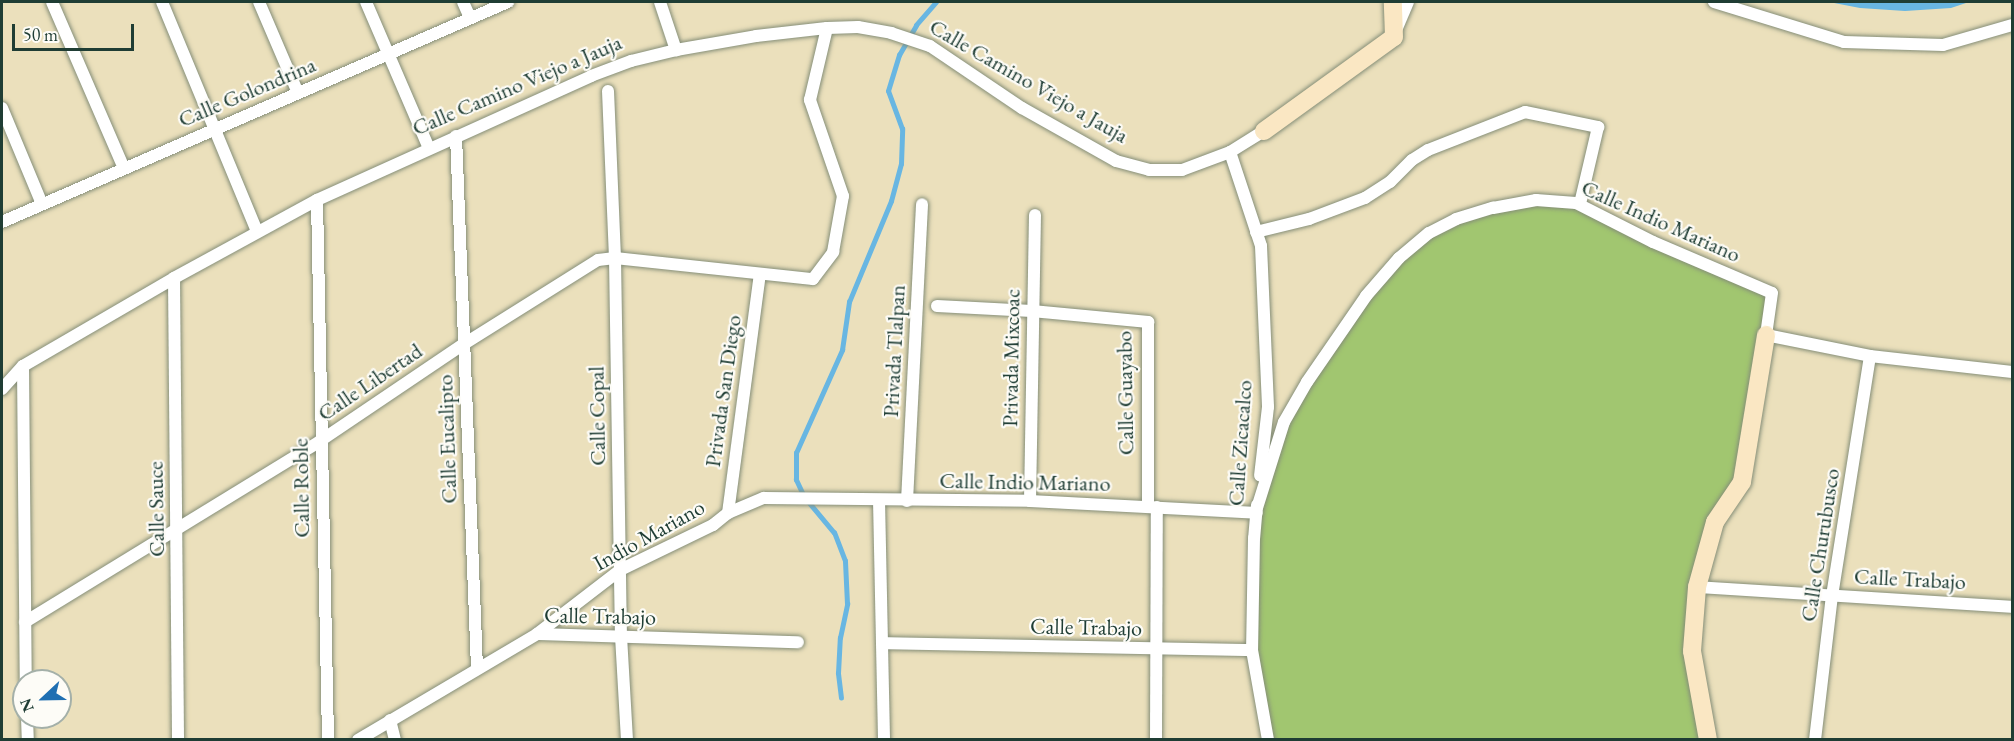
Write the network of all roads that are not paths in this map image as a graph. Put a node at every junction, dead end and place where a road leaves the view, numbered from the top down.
1 (52, 2) edge
2 (162, 2) edge
3 (259, 2) edge
4 (366, 2) edge
5 (463, 2) edge
6 (508, 2) edge
7 (660, 2) edge
8 (1393, 2) edge
9 (1408, 2) edge
10 (1714, 2) edge
11 (470, 18) junction
12 (2013, 25) edge
13 (827, 28) junction
14 (1394, 37) junction
15 (676, 50) junction
16 (388, 54) junction
17 (608, 91) dead end
18 (298, 93) junction
19 (2, 108) edge
20 (215, 129) junction
21 (1264, 131) joint
22 (456, 136) junction
23 (429, 148) junction
24 (1230, 153) junction
25 (124, 168) junction
26 (317, 200) junction
27 (42, 204) junction
28 (922, 204) dead end
29 (1580, 204) junction
30 (1035, 216) dead end
31 (2, 222) edge
32 (258, 231) junction
33 (1256, 232) junction
34 (615, 258) junction
35 (760, 274) junction
36 (174, 278) junction
37 (937, 306) dead end
38 (1032, 311) junction
39 (1766, 335) junction
40 (464, 344) junction
41 (1870, 356) junction
42 (23, 366) junction
43 (2013, 372) edge
44 (2, 389) edge
45 (321, 441) junction
46 (793, 497) joint
47 (879, 500) junction
48 (907, 501) junction
49 (1030, 501) junction
50 (1152, 506) junction
51 (1257, 510) junction
52 (728, 513) junction
53 (178, 529) junction
54 (620, 570) junction
55 (1697, 587) junction
56 (1832, 596) junction
57 (2013, 607) edge
58 (25, 622) junction
59 (537, 634) junction
60 (621, 636) junction
61 (798, 642) dead end
62 (882, 643) junction
63 (1156, 650) junction
64 (1252, 650) junction
65 (26, 669) edge
66 (477, 669) junction
67 (390, 720) junction
68 (178, 740) edge
69 (328, 740) edge
70 (358, 740) edge
71 (395, 740) edge
72 (627, 740) edge
73 (884, 740) edge
74 (1156, 740) edge
75 (1268, 740) edge
76 (1708, 740) edge
77 (1815, 740) edge

1 - 25 street
2 - 20 street
3 - 18 street
4 - 16 street
5 - 11 street
6 - 11 street, Calle Golondrina
7 - 15 street
8 - 14 street
9 - 14 street
10 - 12 street
11 - 16 street, Calle Golondrina
13 - 15 street, Calle Camino Viejo a Jauja
13 - 24 street, Calle Camino Viejo a Jauja
13 - 35 street, Calle Libertad
14 - 21 street, Calle Camino Viejo a Jauja
15 - 22 street, Calle Camino Viejo a Jauja
16 - 18 street, Calle Golondrina
16 - 23 street
17 - 34 street, Calle Copal
18 - 20 street, Calle Golondrina
19 - 27 street
20 - 25 street, Calle Golondrina
20 - 32 street
21 - 24 street, Calle Camino Viejo a Jauja
22 - 23 street, Calle Camino Viejo a Jauja
22 - 40 street, Calle Eucalipto
23 - 26 street, Calle Camino Viejo a Jauja
24 - 33 street, Calle Zicacalco
25 - 27 street, Calle Golondrina
26 - 32 street, Calle Camino Viejo a Jauja
26 - 45 street, Calle Roble
27 - 31 street, Calle Golondrina
28 - 48 street, Privada Tlalpan
29 - 33 street
29 - 39 street, Calle Indio Mariano
29 - 51 street, Calle Indio Mariano
30 - 38 street, Privada Mixcoac
32 - 36 street, Calle Camino Viejo a Jauja
33 - 51 street, Calle Zicacalco
34 - 35 street, Calle Libertad
34 - 40 street, Calle Libertad
34 - 54 street, Calle Copal
35 - 52 street, Privada San Diego
36 - 42 street, Calle Camino Viejo a Jauja
36 - 53 street, Calle Sauce
37 - 38 street
38 - 49 street, Privada Mixcoac
38 - 50 street, Calle Guayabo
39 - 41 street
39 - 55 street
40 - 45 street, Calle Libertad
40 - 66 street, Calle Eucalipto
41 - 43 street
41 - 56 street, Calle Churubusco
42 - 44 street, Calle Camino Viejo a Jauja
42 - 58 street
45 - 53 street, Calle Libertad
45 - 69 street, Calle Roble
46 - 47 street, Calle Indio Mariano
46 - 52 street, Indio Mariano
47 - 48 street, Calle Indio Mariano
47 - 62 street
48 - 49 street, Calle Indio Mariano
49 - 50 street, Calle Indio Mariano
50 - 51 street, Calle Indio Mariano
50 - 63 street, Calle Guayabo
51 - 64 street, Calle Zicacalco
52 - 54 street, Indio Mariano
53 - 58 street, Calle Libertad
53 - 68 street, Calle Sauce
54 - 59 street, Indio Mariano
54 - 60 street, Calle Copal
55 - 56 street, Calle Trabajo
55 - 76 street
56 - 57 street, Calle Trabajo
56 - 77 street, Calle Churubusco
58 - 65 street
59 - 60 street, Calle Trabajo
59 - 66 street, Calle Trabajo
60 - 61 street, Calle Trabajo
60 - 72 street, Calle Copal
62 - 63 street, Calle Trabajo
62 - 73 street
63 - 64 street, Calle Trabajo
63 - 74 street, Calle Guayabo
64 - 75 street, Calle Zicacalco
66 - 67 street, Calle Trabajo
67 - 70 street, Calle Trabajo
67 - 71 street

